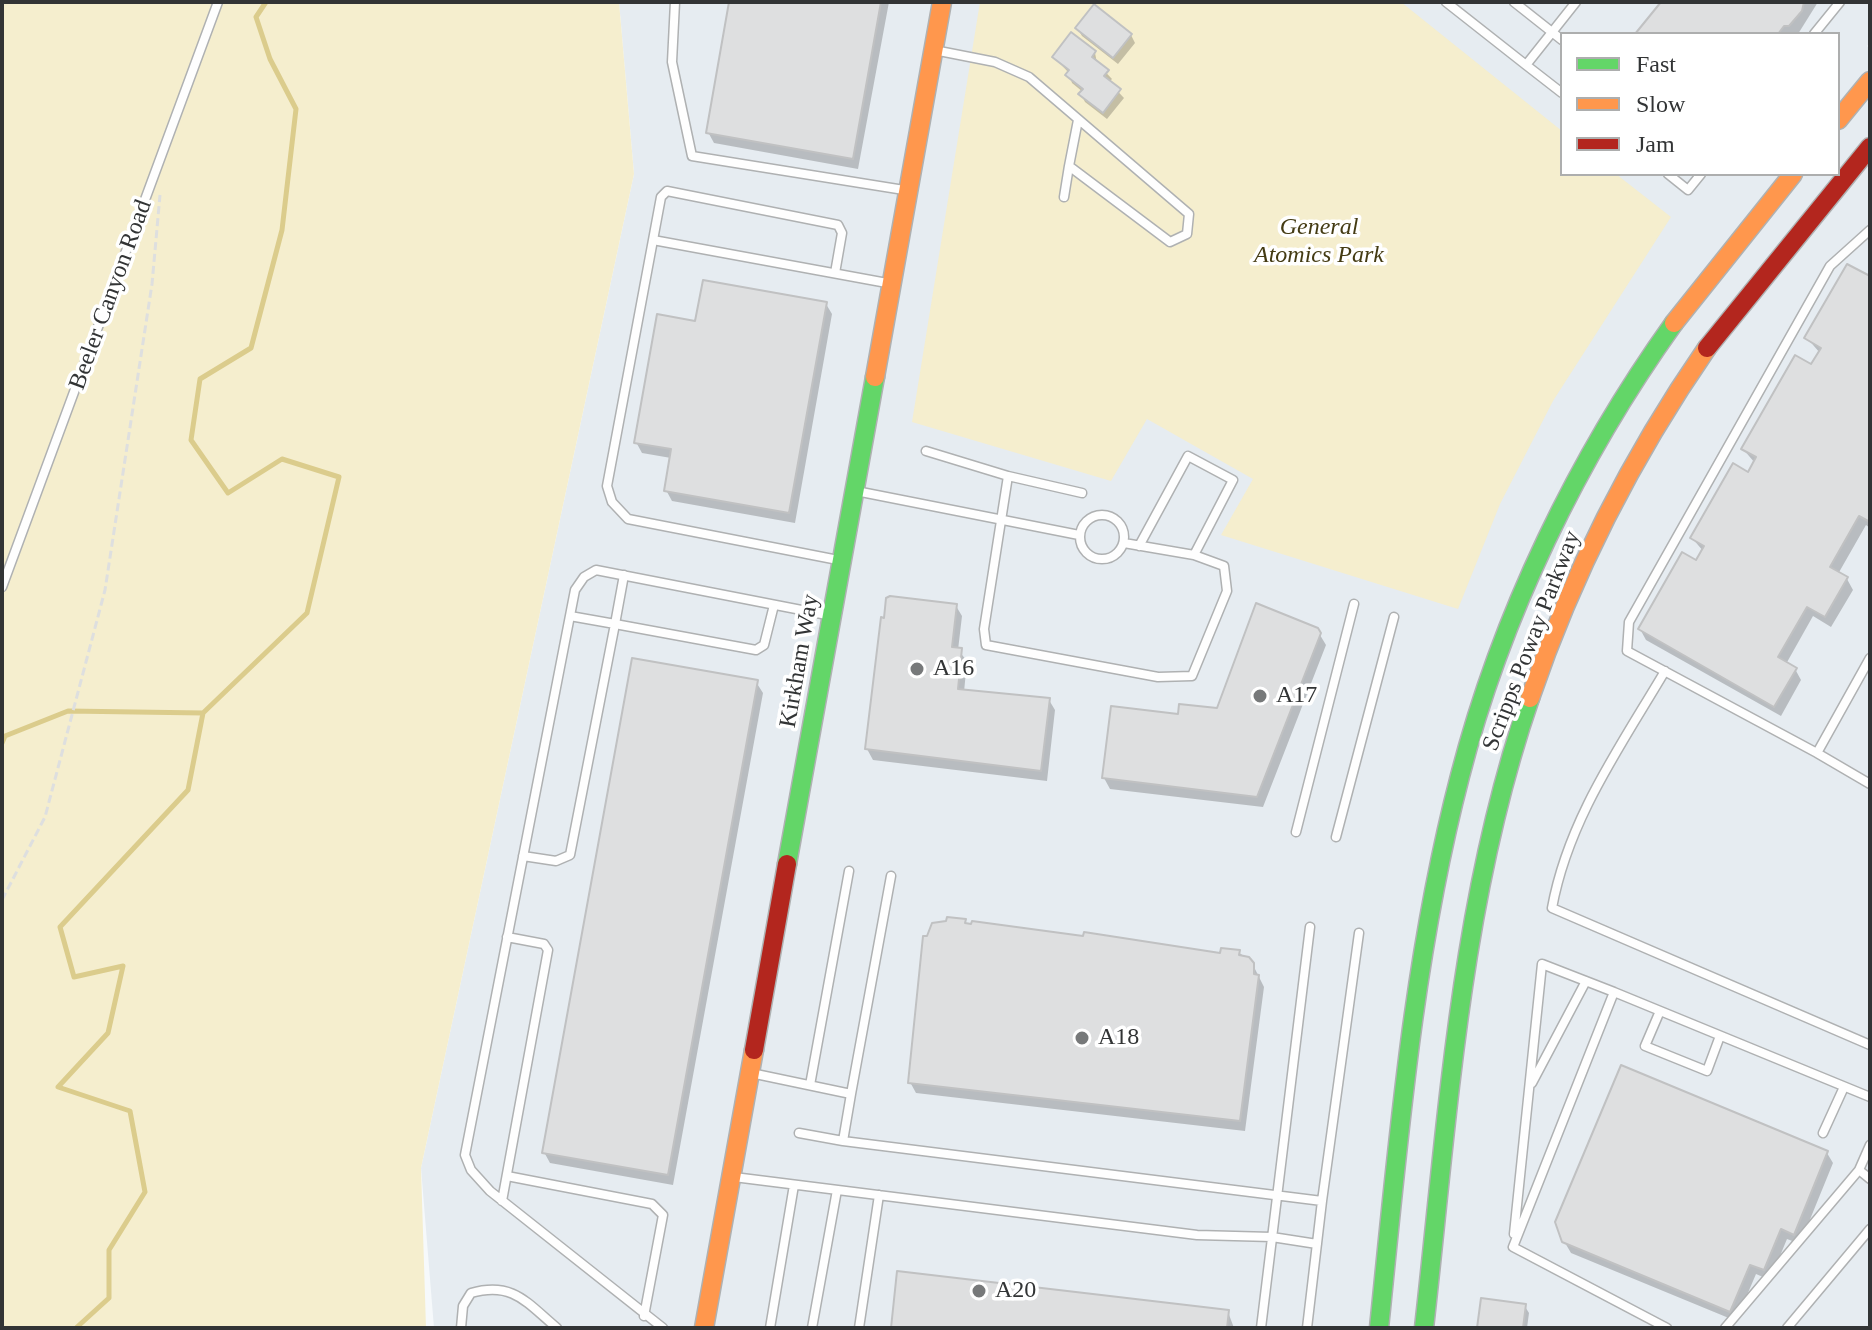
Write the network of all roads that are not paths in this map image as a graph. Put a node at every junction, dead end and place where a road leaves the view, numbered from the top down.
1 (218, 2) edge
2 (675, 2) edge
3 (942, 2) edge
4 (1446, 2) edge
5 (1514, 2) edge
6 (1576, 2) edge
7 (1840, 2) edge
8 (1552, 32) junction
9 (1816, 32) edge
10 (1560, 38) edge
11 (934, 50) junction
12 (1526, 65) junction
13 (1870, 81) edge
14 (1560, 91) edge
15 (1840, 118) edge
16 (1078, 120) junction
17 (1870, 147) edge
18 (1069, 166) junction
19 (1670, 176) edge
20 (1699, 176) edge
21 (1791, 176) edge
22 (908, 191) junction
23 (1064, 197) dead end
24 (1870, 230) edge
25 (653, 240) junction
26 (835, 273) junction
27 (892, 284) junction
28 (926, 451) dead end
29 (1008, 476) junction
30 (855, 491) junction
31 (1082, 493) dead end
32 (1000, 520) junction
33 (1079, 535) junction
34 (1124, 543) junction
35 (1139, 546) junction
36 (1194, 555) junction
37 (842, 561) junction
38 (624, 575) junction
39 (2, 587) edge
40 (1354, 604) dead end
41 (774, 605) junction
42 (570, 616) junction
43 (832, 616) junction
44 (1394, 617) dead end
45 (615, 624) junction
46 (1870, 658) edge
47 (1665, 671) junction
48 (1817, 753) junction
49 (1870, 784) edge
50 (1296, 832) dead end
51 (1336, 837) dead end
52 (523, 856) junction
53 (849, 871) dead end
54 (891, 876) dead end
55 (1310, 927) dead end
56 (1359, 933) dead end
57 (507, 937) junction
58 (1586, 981) junction
59 (1614, 992) junction
60 (1660, 1011) junction
61 (1720, 1036) junction
62 (1870, 1045) edge
63 (750, 1073) junction
64 (810, 1085) junction
65 (1844, 1087) junction
66 (1529, 1090) junction
67 (851, 1094) junction
68 (1870, 1097) edge
69 (799, 1133) dead end
70 (1823, 1133) dead end
71 (843, 1141) junction
72 (1870, 1145) edge
73 (1859, 1170) junction
74 (507, 1176) junction
75 (731, 1177) junction
76 (1870, 1179) edge
77 (794, 1185) junction
78 (837, 1190) junction
79 (879, 1195) junction
80 (1277, 1195) junction
81 (502, 1201) junction
82 (1322, 1201) junction
83 (1870, 1229) edge
84 (1272, 1237) junction
85 (1317, 1244) junction
86 (1513, 1247) junction
87 (644, 1316) junction
88 (461, 1328) edge
89 (557, 1328) edge
90 (663, 1328) edge
91 (704, 1328) edge
92 (770, 1328) edge
93 (812, 1328) edge
94 (859, 1328) edge
95 (1261, 1328) edge
96 (1307, 1328) edge
97 (1379, 1328) edge
98 (1424, 1328) edge
99 (1667, 1328) edge
100 (1725, 1328) edge
101 (1787, 1328) edge

1 - 39 lane, Beeler Canyon Road
2 - 22 lane
3 - 11 main road, Kirkham Way
4 - 12 lane
5 - 8 lane
6 - 8 lane
7 - 9 lane
8 - 10 lane
8 - 12 lane
11 - 16 lane
11 - 22 main road, Kirkham Way
12 - 14 lane
13 - 15 main road
16 - 18 lane
16 - 18 lane
17 - 98 main road, Scripps Poway Parkway
18 - 23 lane
19 - 20 lane
21 - 97 main road, Scripps Poway Parkway
22 - 27 main road, Kirkham Way
24 - 47 lane
25 - 26 lane
25 - 26 lane
25 - 37 lane
26 - 27 lane
27 - 30 main road, Kirkham Way
28 - 29 lane
29 - 31 lane
29 - 32 lane
30 - 32 lane
30 - 37 main road, Kirkham Way
32 - 33 lane
32 - 36 lane
33 - 34 lane
33 - 34 lane
34 - 35 lane
35 - 36 lane
35 - 36 lane
37 - 43 main road, Kirkham Way
38 - 41 lane
38 - 42 lane
38 - 45 lane
40 - 50 lane
41 - 43 lane
41 - 45 lane
42 - 45 lane
42 - 52 lane
43 - 63 main road, Kirkham Way
44 - 51 lane
45 - 52 lane
46 - 48 lane
47 - 48 lane
47 - 62 lane
48 - 49 lane
52 - 57 lane
53 - 64 lane
54 - 67 lane
55 - 80 lane
56 - 82 lane
57 - 74 lane
57 - 81 lane
58 - 59 lane
58 - 66 lane
58 - 66 lane
59 - 60 lane
59 - 86 lane
60 - 61 lane
60 - 61 lane
61 - 65 lane
63 - 64 lane
63 - 75 main road, Kirkham Way
64 - 67 lane
65 - 68 lane
65 - 70 lane
66 - 86 lane
67 - 71 lane
69 - 71 lane
71 - 80 lane
72 - 73 lane
73 - 76 lane
73 - 100 lane
74 - 81 lane
74 - 87 lane
75 - 77 lane
75 - 91 main road, Kirkham Way
77 - 78 lane
77 - 92 lane
78 - 79 lane
78 - 93 lane
79 - 84 lane
79 - 94 lane
80 - 82 lane
80 - 84 lane
81 - 87 lane
82 - 85 lane
83 - 101 lane
84 - 85 lane
84 - 95 lane
85 - 96 lane
86 - 99 lane
87 - 90 lane
88 - 89 lane

